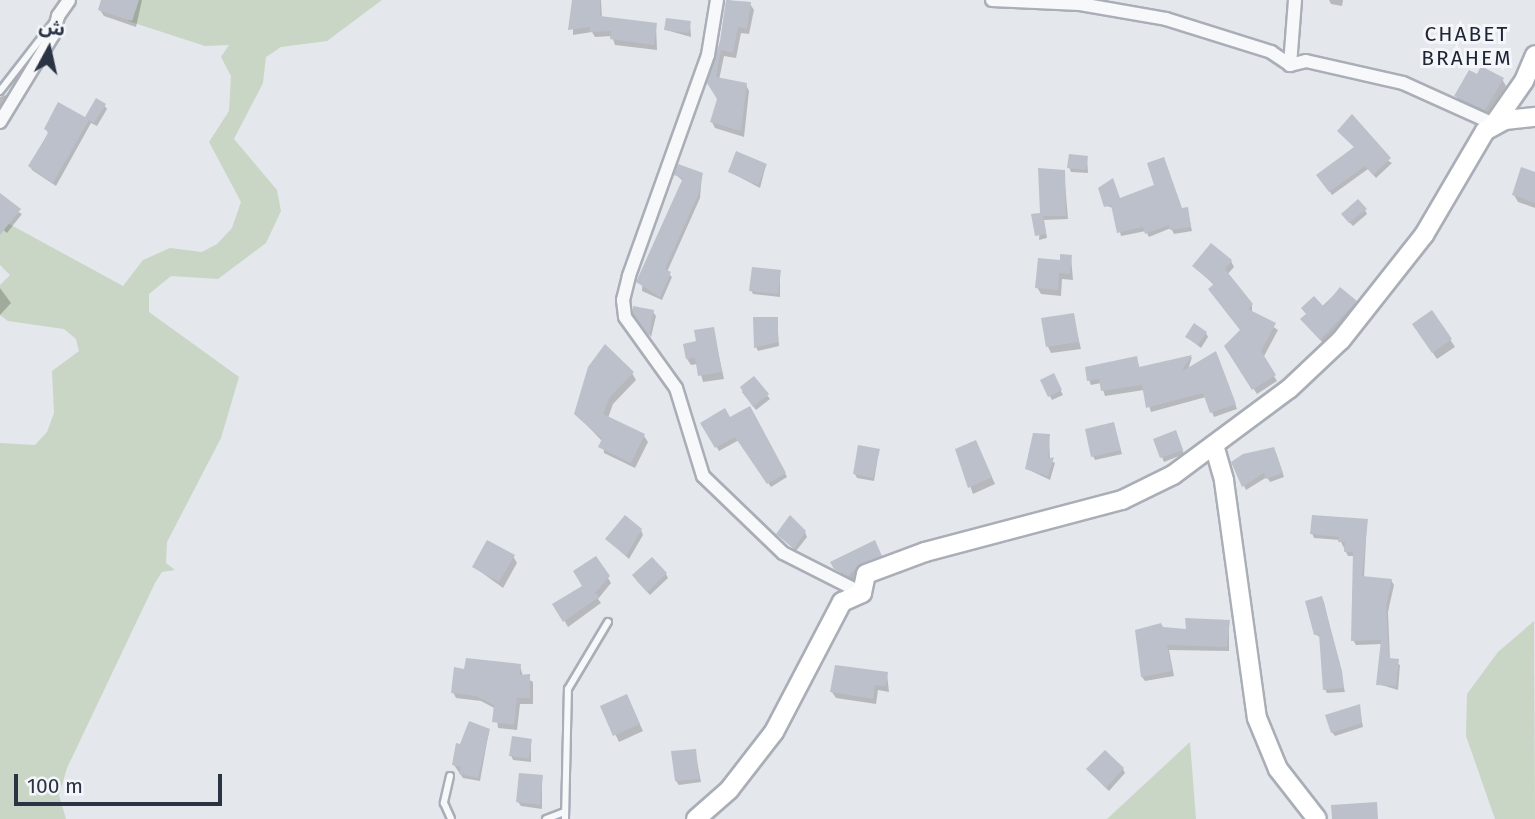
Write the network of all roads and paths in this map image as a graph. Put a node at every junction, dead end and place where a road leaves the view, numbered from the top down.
1 (69, 0) edge
2 (717, 0) edge
3 (992, 0) edge
4 (1295, 0) edge
5 (58, 16) junction
6 (1535, 55) edge
7 (1290, 65) junction
8 (0, 91) edge
9 (1535, 117) edge
10 (0, 122) edge
11 (1494, 124) junction
12 (1214, 445) junction
13 (862, 593) junction
14 (608, 622) dead end
15 (450, 776) dead end
16 (564, 816) edge
17 (451, 819) edge
18 (545, 819) edge
19 (696, 819) edge
20 (1317, 819) edge

1 - 5 street
2 - 13 street
3 - 7 street
4 - 7 street
5 - 8 lane
5 - 10 street
6 - 11 main road
7 - 11 street
9 - 11 main road
11 - 12 main road
12 - 13 main road
12 - 20 main road
13 - 19 main road
14 - 16 lane
15 - 17 lane
16 - 18 lane

